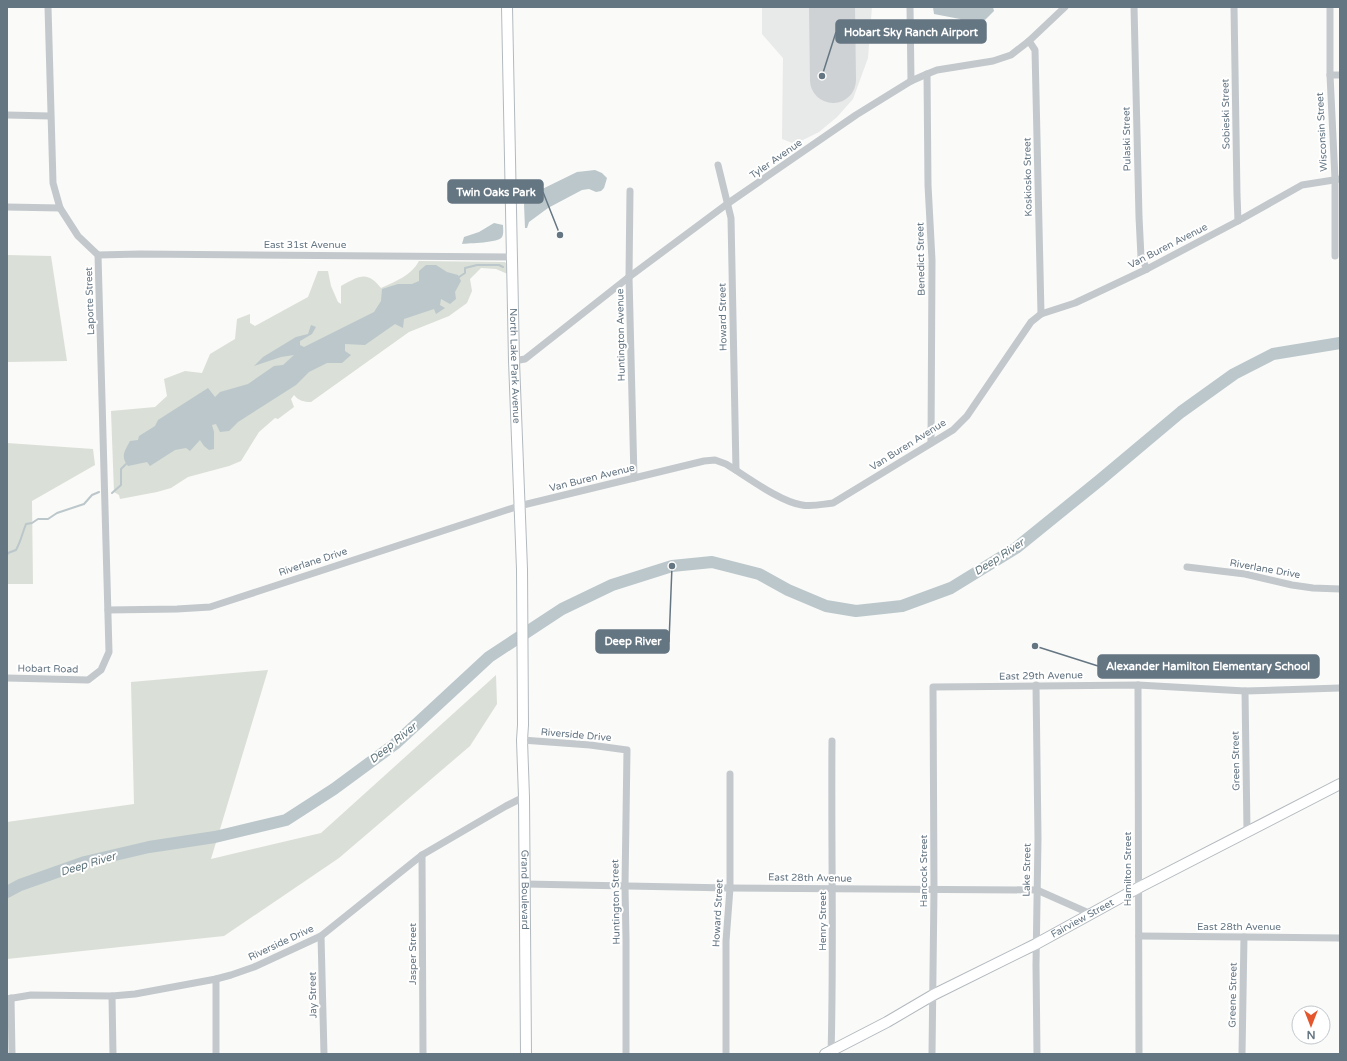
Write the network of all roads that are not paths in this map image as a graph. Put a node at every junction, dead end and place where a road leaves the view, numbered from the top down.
1 (48, 7) edge
2 (507, 7) edge
3 (910, 7) edge
4 (1065, 7) edge
5 (1134, 7) edge
6 (1234, 7) edge
7 (1330, 7) edge
8 (1029, 41) junction
9 (927, 74) junction
10 (1330, 75) junction
11 (1340, 75) edge
12 (911, 81) junction
13 (7, 115) edge
14 (50, 116) junction
15 (718, 165) dead end
16 (1337, 179) edge
17 (630, 191) dead end
18 (727, 204) junction
19 (7, 207) edge
20 (60, 208) junction
21 (1238, 221) junction
22 (98, 255) junction
23 (1335, 256) dead end
24 (511, 257) junction
25 (1147, 269) junction
26 (629, 277) junction
27 (1041, 314) junction
28 (514, 361) junction
29 (931, 443) junction
30 (736, 470) junction
31 (634, 478) junction
32 (519, 506) junction
33 (1187, 567) dead end
34 (1340, 589) edge
35 (108, 610) junction
36 (7, 678) edge
37 (88, 680) joint
38 (1036, 685) junction
39 (1138, 685) junction
40 (933, 687) joint
41 (1340, 688) edge
42 (1245, 690) junction
43 (524, 725) joint
44 (522, 740) junction
45 (832, 741) dead end
46 (627, 750) joint
47 (730, 774) dead end
48 (1340, 784) edge
49 (524, 797) junction
50 (1247, 831) junction
51 (422, 855) junction
52 (525, 884) junction
53 (625, 886) junction
54 (730, 888) junction
55 (833, 888) junction
56 (1138, 888) junction
57 (934, 890) junction
58 (1037, 890) junction
59 (1091, 914) junction
60 (321, 936) junction
61 (1139, 936) junction
62 (1244, 937) junction
63 (1340, 938) edge
64 (1036, 944) junction
65 (216, 979) junction
66 (112, 996) junction
67 (933, 996) junction
68 (9, 998) edge
69 (829, 1053) edge
70 (12, 1054) edge
71 (113, 1054) edge
72 (216, 1054) edge
73 (324, 1054) edge
74 (423, 1054) edge
75 (526, 1054) edge
76 (626, 1054) edge
77 (726, 1054) edge
78 (932, 1054) edge
79 (1037, 1054) edge
80 (1139, 1054) edge
81 (1242, 1054) edge

1 - 14 street, Laporte Street
2 - 24 street, North Lake Park Avenue
3 - 12 street
4 - 8 street, Tyler Avenue
5 - 25 street, Pulaski Street
6 - 21 street, Sobieski Street
7 - 10 street, Wisconsin Street
8 - 9 street, Tyler Avenue
8 - 27 street, Koskiosko Street
9 - 12 street, Tyler Avenue
9 - 29 street, Benedict Street
10 - 11 street
10 - 16 street, Wisconsin Street
12 - 18 street, Tyler Avenue
13 - 14 street
14 - 20 street, Laporte Street
15 - 18 street, Howard Street
16 - 21 street, Van Buren Avenue
16 - 23 street, Wisconsin Street
17 - 26 street, Huntington Avenue
18 - 26 street, Tyler Avenue
18 - 30 street, Howard Street
19 - 20 street
20 - 22 street, Laporte Street
21 - 25 street, Van Buren Avenue
22 - 24 street, East 31st Avenue
22 - 35 street, Laporte Street
24 - 28 street, North Lake Park Avenue
25 - 27 street, Van Buren Avenue
26 - 28 street, Tyler Avenue
26 - 31 street, Huntington Avenue
27 - 29 street, Van Buren Avenue
28 - 32 street, North Lake Park Avenue
29 - 30 street, Van Buren Avenue
30 - 31 street, Van Buren Avenue
31 - 32 street, Van Buren Avenue
32 - 35 street, Riverlane Drive
32 - 43 street, North Lake Park Avenue
33 - 34 street, Riverlane Drive
35 - 37 street, Laporte Street
36 - 37 street, Hobart Road
38 - 39 street, East 29th Avenue
38 - 40 street, East 29th Avenue
38 - 58 street, Lake Street
39 - 42 street, East 29th Avenue
39 - 56 street, Hamilton Street
40 - 57 street, Hancock Street
41 - 42 street, East 29th Avenue
42 - 50 street, Green Street
43 - 44 street, Grand Boulevard
44 - 46 street, Riverside Drive
44 - 49 street, Grand Boulevard
45 - 55 street, Henry Street
46 - 53 street, Huntington Street
47 - 54 street, Howard Street
48 - 50 street, Fairview Street
49 - 51 street, Riverside Drive
49 - 52 street, Grand Boulevard
50 - 56 street, Fairview Street
51 - 60 street, Riverside Drive
51 - 74 street, Jasper Street
52 - 53 street, East 28th Avenue
52 - 75 street, Grand Boulevard
53 - 54 street, East 28th Avenue
53 - 76 street, Huntington Street
54 - 55 street, East 28th Avenue
54 - 77 street, Howard Street
55 - 57 street, East 28th Avenue
55 - 69 street, Henry Street
56 - 59 street, Fairview Street
56 - 61 street, Hamilton Street
57 - 58 street, East 28th Avenue
57 - 67 street, Hancock Street
58 - 59 street, East 28th Avenue
58 - 64 street, Lake Street
59 - 64 street, Fairview Street
60 - 65 street, Riverside Drive
60 - 73 street, Jay Street
61 - 62 street, East 28th Avenue
61 - 80 street, Hamilton Street
62 - 63 street, East 28th Avenue
62 - 81 street, Greene Street
64 - 67 street, Fairview Street
64 - 79 street, Lake Street
65 - 66 street, Riverside Drive
65 - 72 street
66 - 68 street, Riverside Drive
66 - 71 street
67 - 69 street, Fairview Street
67 - 78 street, Hancock Street
68 - 70 street

